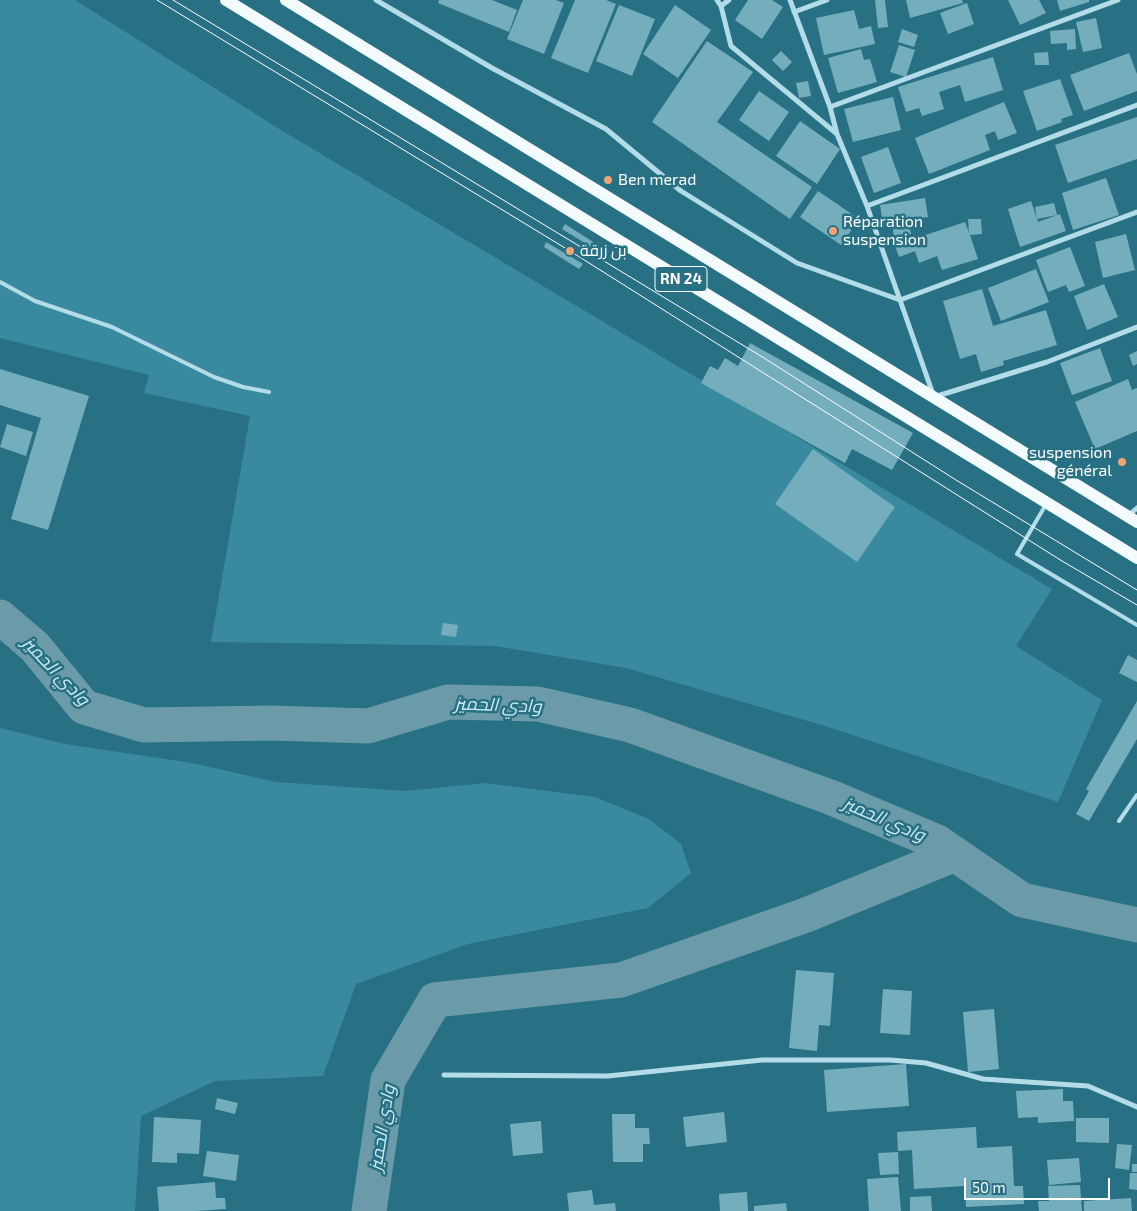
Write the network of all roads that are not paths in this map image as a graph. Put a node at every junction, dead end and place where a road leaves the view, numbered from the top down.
1 (226, 0) edge
2 (286, 0) edge
3 (376, 0) edge
4 (717, 0) edge
5 (729, 0) edge
6 (790, 0) edge
7 (826, 0) edge
8 (1118, 0) edge
9 (721, 6) junction
10 (794, 12) junction
11 (1137, 105) edge
12 (830, 107) junction
13 (837, 134) junction
14 (867, 206) junction
15 (1137, 212) edge
16 (0, 282) edge
17 (900, 300) junction
18 (1137, 327) edge
19 (269, 392) dead end
20 (934, 397) junction
21 (1047, 502) junction
22 (1134, 516) edge
23 (1137, 558) edge
24 (1137, 625) edge
25 (1137, 795) edge
26 (1119, 822) dead end
27 (444, 1075) dead end
28 (1137, 1107) edge

1 - 21 main road, RN 24
2 - 20 main road, RN 24
3 - 17 street
4 - 9 street
5 - 9 street
6 - 10 street
7 - 10 street
8 - 12 street
9 - 13 street
10 - 12 street
11 - 14 street
12 - 13 street
13 - 14 street
14 - 17 street
15 - 17 street
16 - 19 lane
17 - 20 street
18 - 20 street
20 - 22 main road, RN 24
21 - 23 main road, RN 24
21 - 24 lane
25 - 26 lane
27 - 28 street

